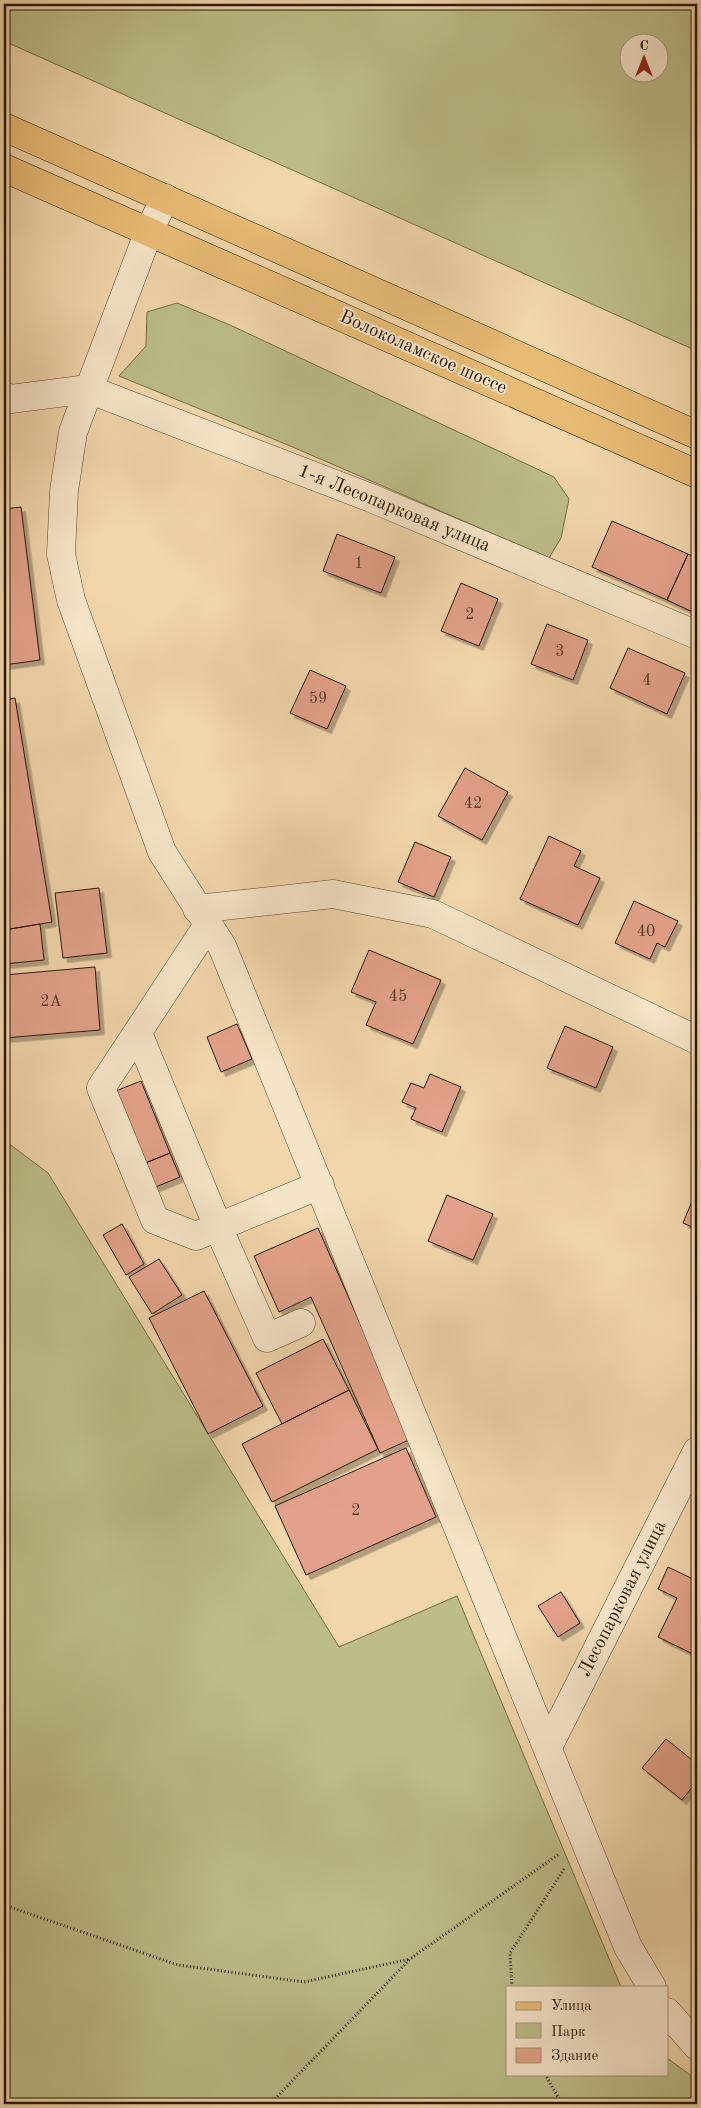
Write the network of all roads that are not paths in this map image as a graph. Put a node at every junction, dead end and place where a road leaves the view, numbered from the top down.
1 (4, 128) edge
2 (4, 168) edge
3 (165, 198) junction
4 (150, 231) junction
5 (88, 389) junction
6 (6, 403) edge
7 (697, 435) edge
8 (697, 474) edge
9 (697, 635) edge
10 (203, 917) junction
11 (138, 1032) junction
12 (697, 1040) edge
13 (320, 1185) junction
14 (218, 1227) junction
15 (302, 1323) dead end
16 (697, 1451) edge
17 (548, 1748) junction
18 (651, 1986) edge
19 (668, 2013) edge
20 (697, 2046) edge

1 - 3 main road, Волоколамское шоссе
2 - 4 main road, Волоколамское шоссе
3 - 4 street
3 - 7 main road, Волоколамское шоссе
4 - 5 street
4 - 8 main road, Волоколамское шоссе
5 - 6 street
5 - 9 street, 1-я Лесопарковая улица
5 - 10 street
10 - 11 street
10 - 12 street
10 - 13 street
11 - 14 street
11 - 14 street
13 - 14 street
13 - 17 street
14 - 15 street
16 - 17 street, Лесопарковая улица
17 - 18 street
19 - 20 street

